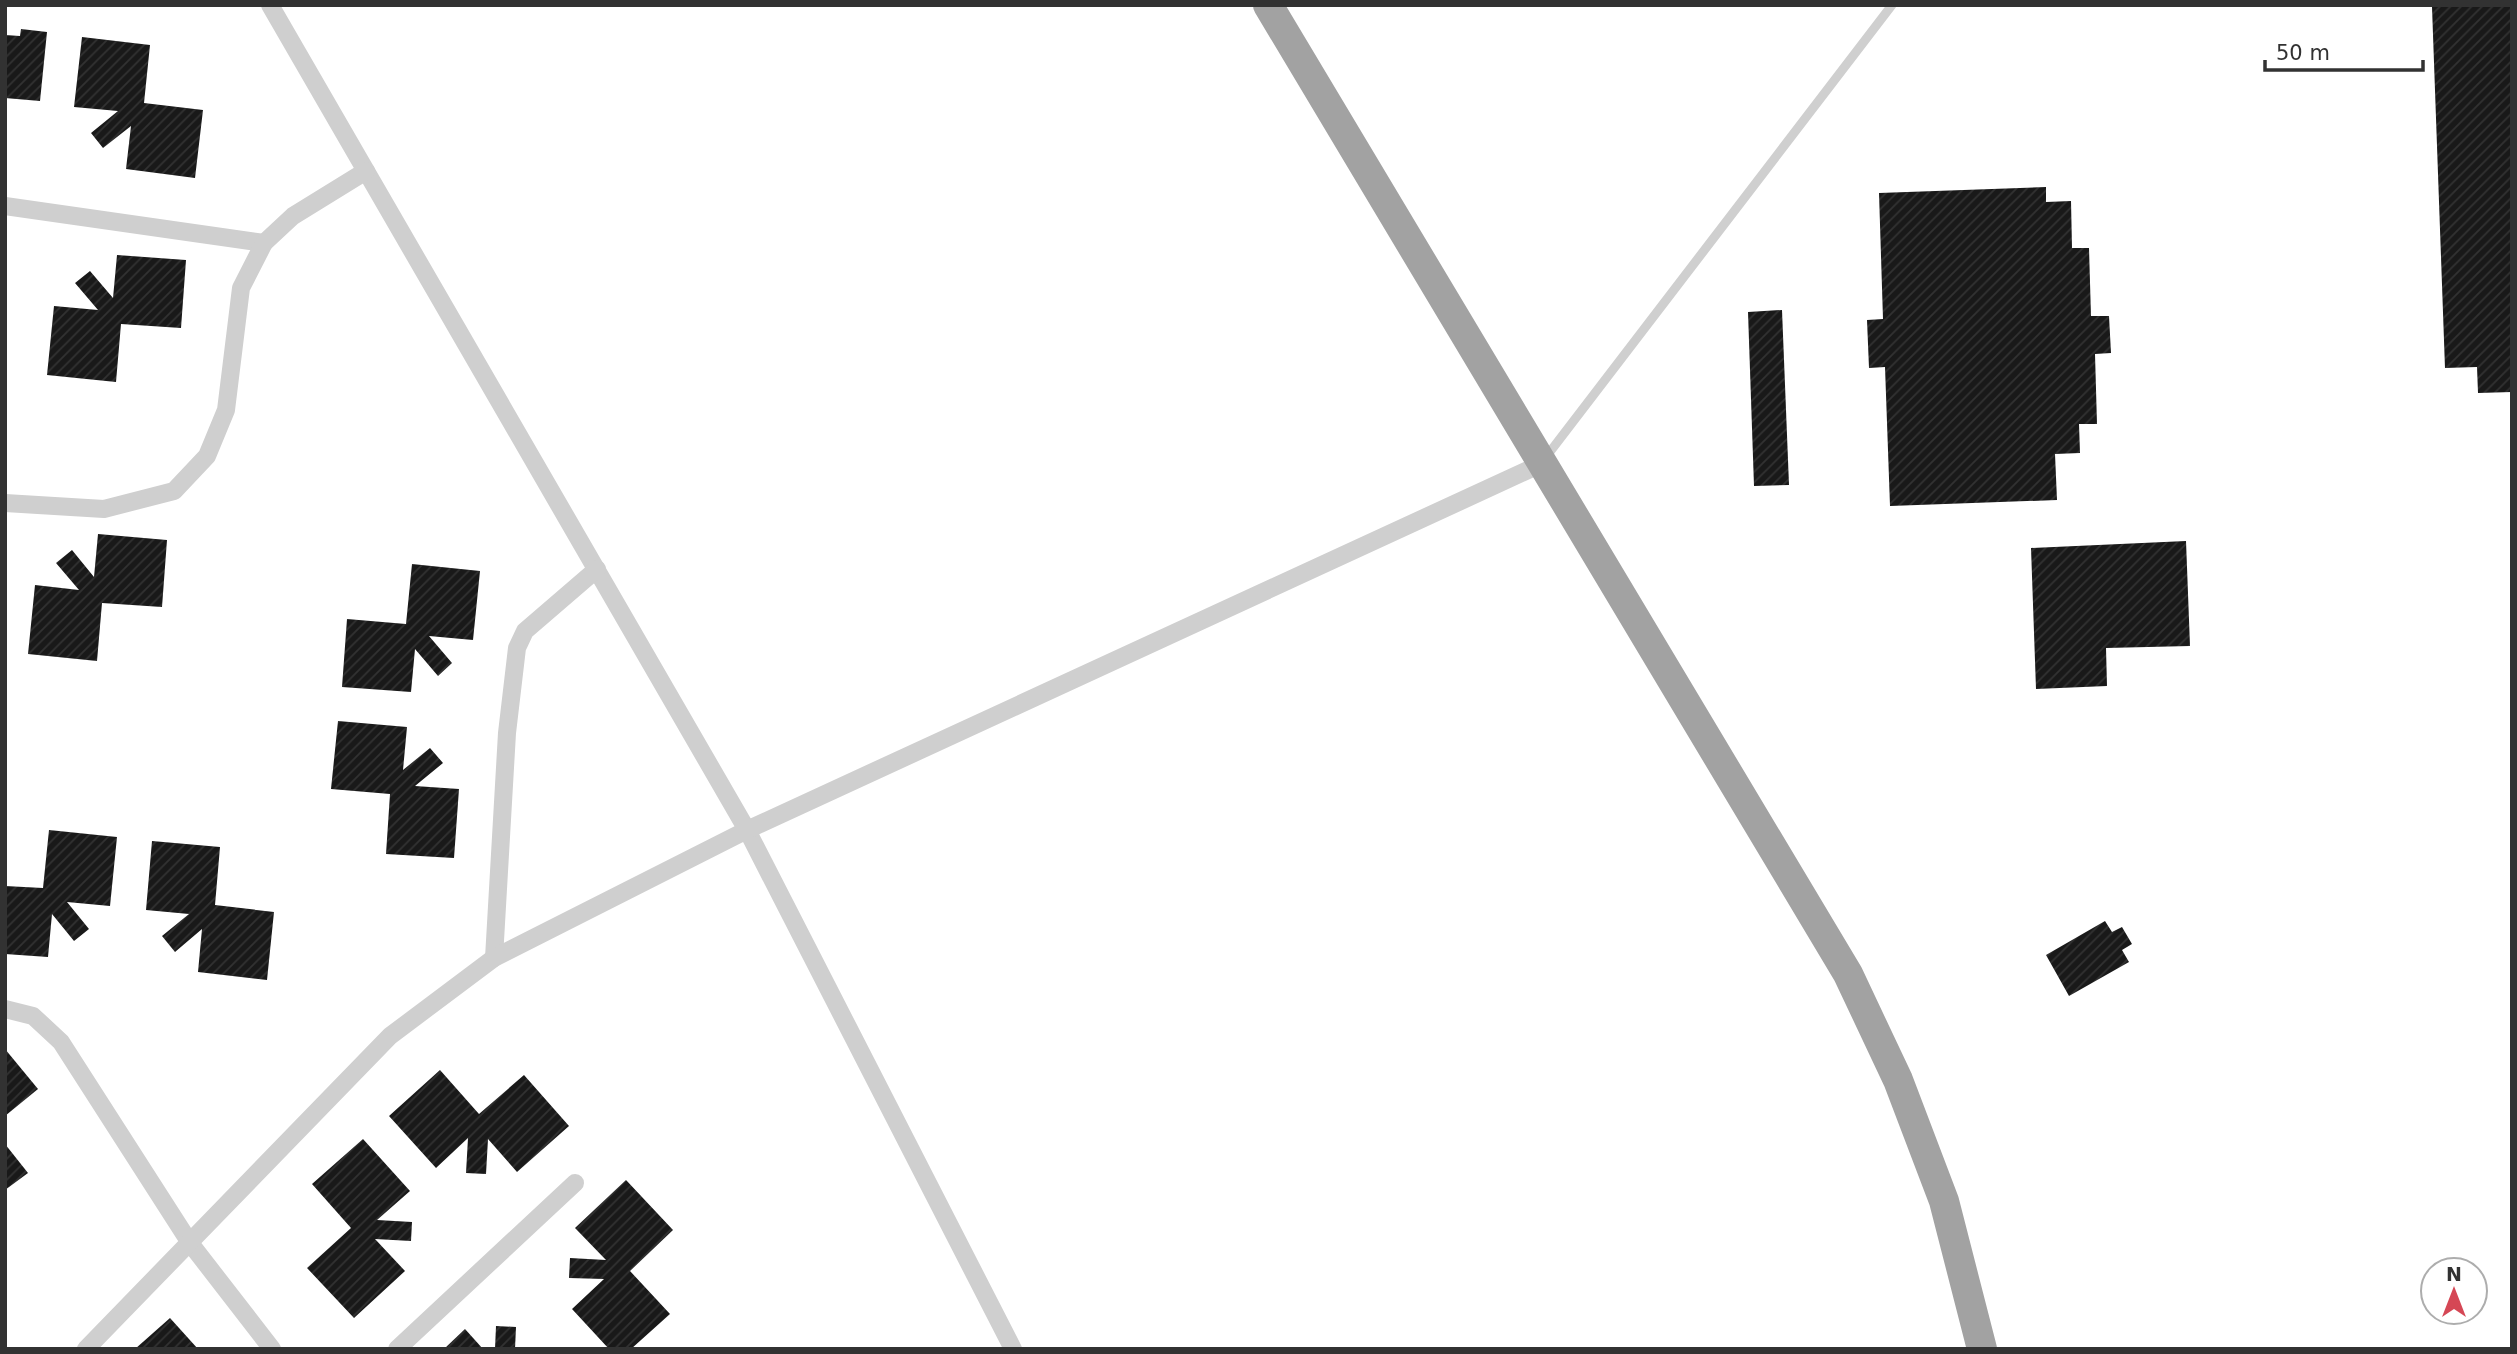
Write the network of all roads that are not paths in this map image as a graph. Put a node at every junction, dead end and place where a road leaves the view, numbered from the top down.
1 (270, 5) edge
2 (1268, 5) edge
3 (1892, 5) edge
4 (366, 170) junction
5 (5, 206) edge
6 (264, 243) junction
7 (1541, 464) junction
8 (5, 503) edge
9 (597, 569) junction
10 (747, 830) junction
11 (494, 958) junction
12 (5, 1009) edge
13 (575, 1183) dead end
14 (190, 1243) junction
15 (86, 1349) edge
16 (272, 1349) edge
17 (397, 1349) edge
18 (1013, 1349) edge
19 (1982, 1349) edge

1 - 4 street
2 - 7 highway
3 - 7 lane
4 - 6 street
4 - 9 street
5 - 6 street
6 - 8 street
7 - 10 street
7 - 19 highway
9 - 10 street
9 - 11 street
10 - 11 street
10 - 18 street
11 - 14 street
12 - 14 street
13 - 17 street
14 - 15 street
14 - 16 street

